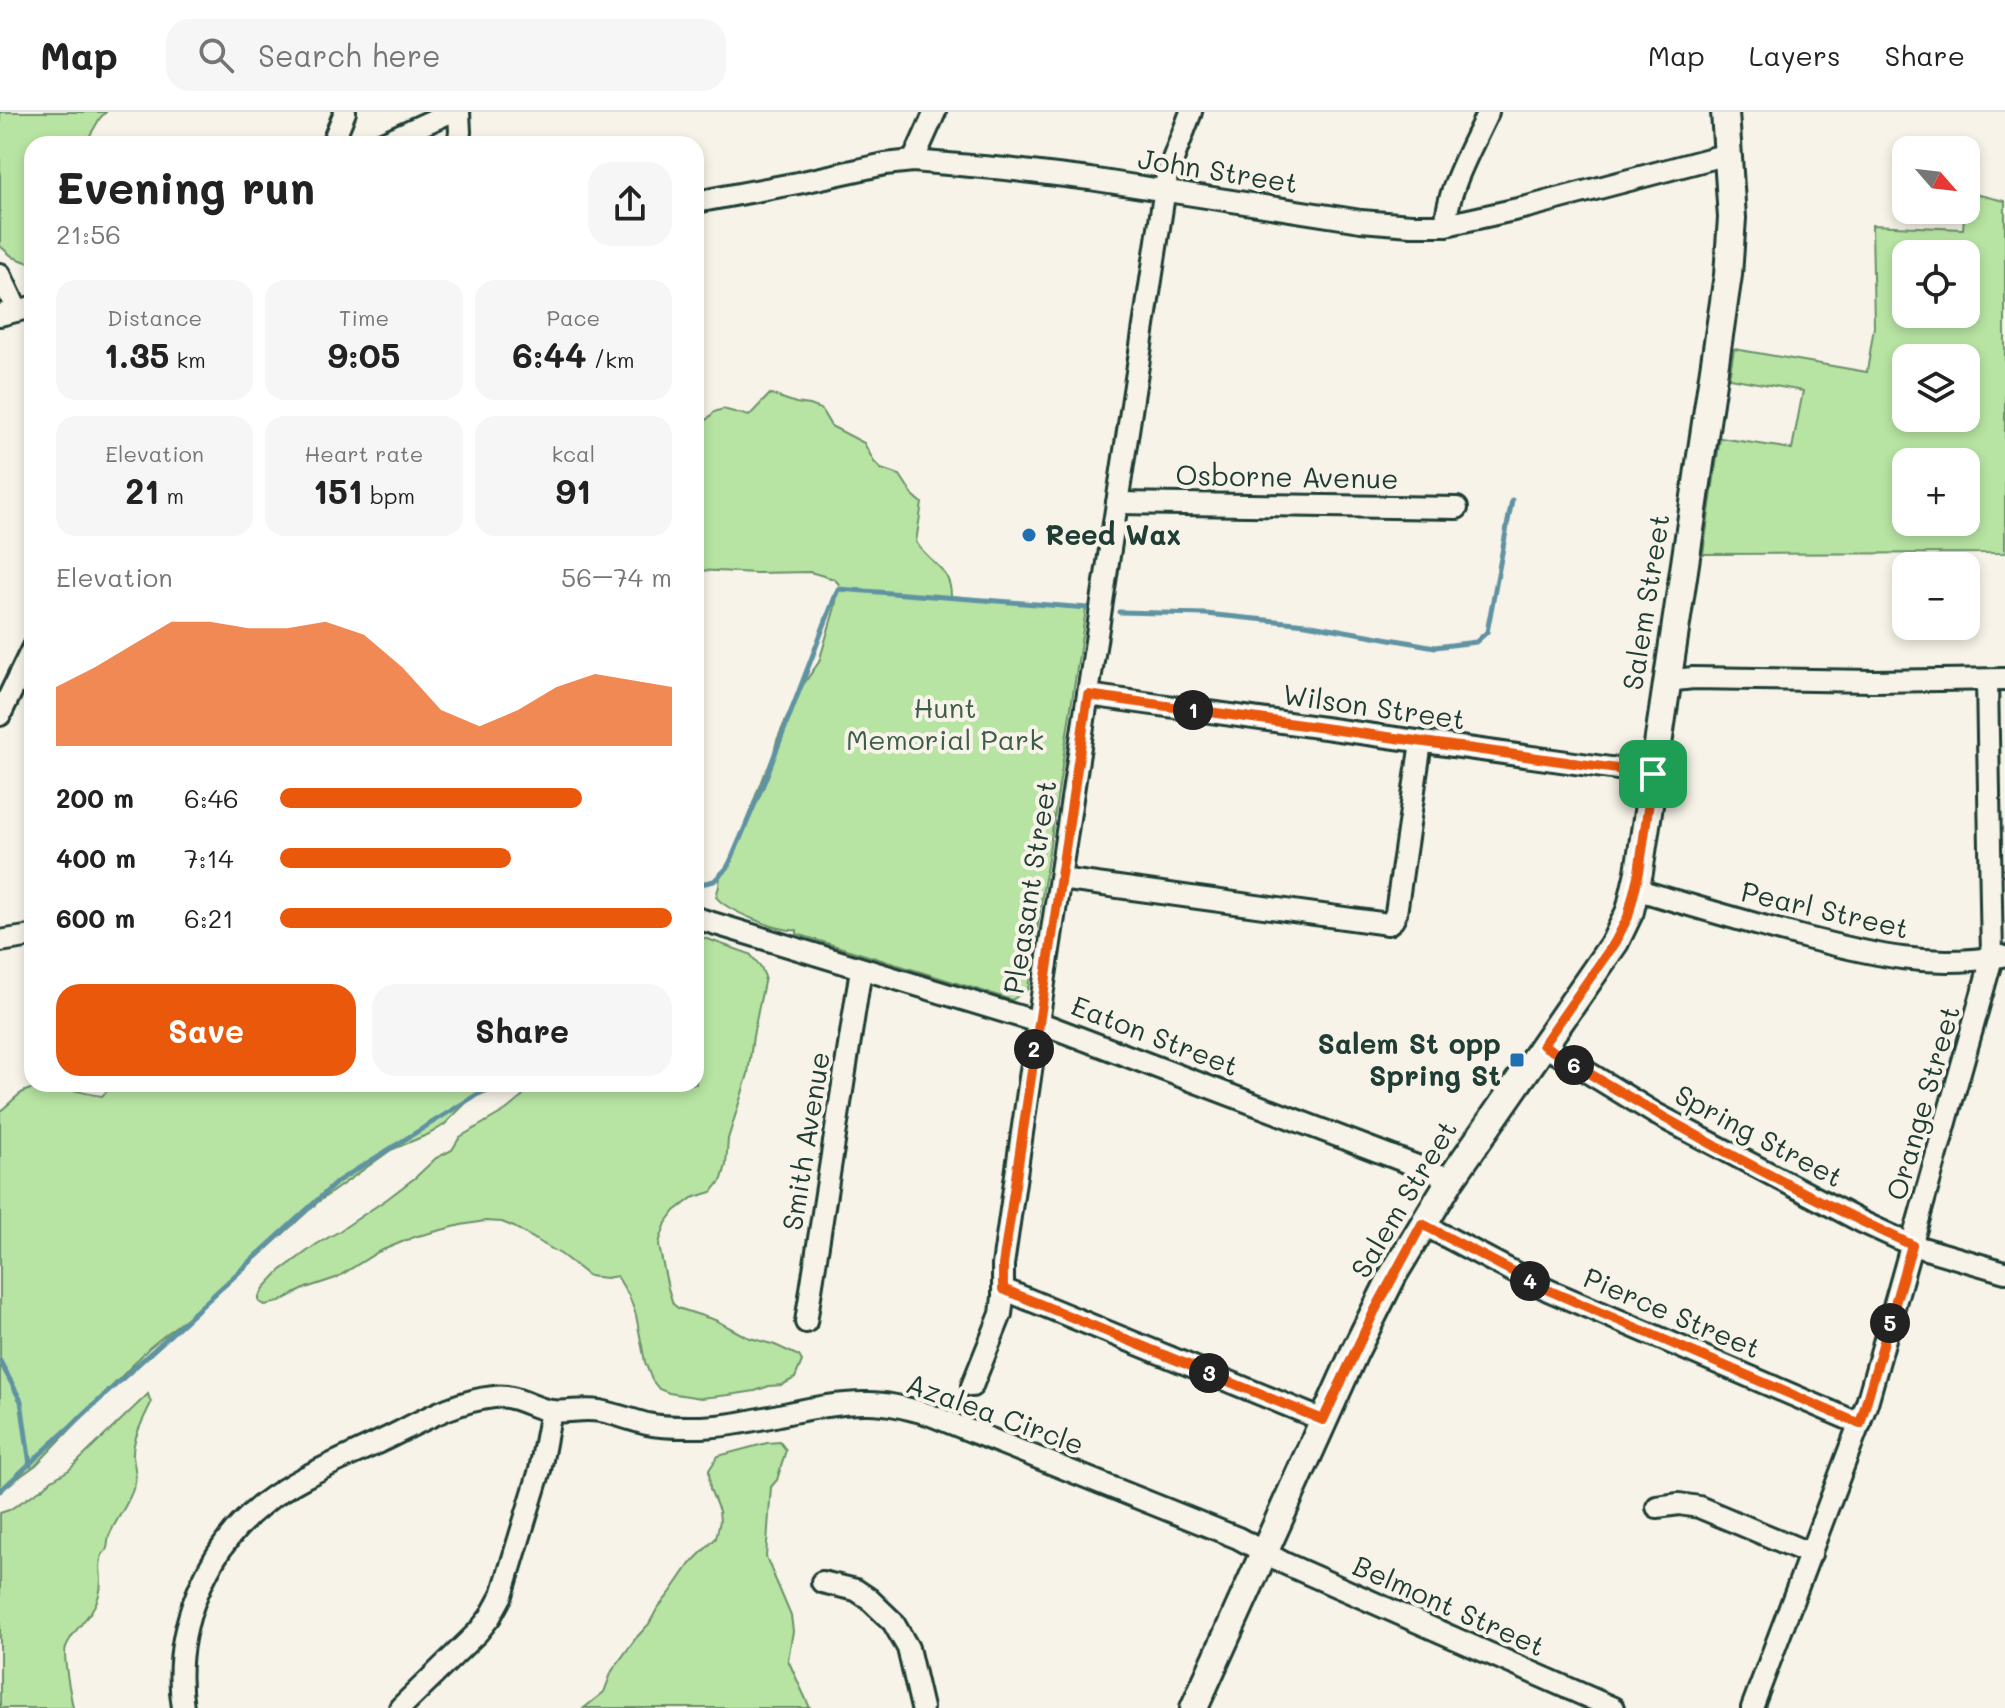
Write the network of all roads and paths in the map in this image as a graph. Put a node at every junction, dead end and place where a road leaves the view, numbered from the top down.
1 (345, 112) edge
2 (451, 112) edge
3 (459, 112) edge
4 (935, 112) edge
5 (1191, 112) edge
6 (1488, 112) edge
7 (1725, 112) edge
8 (335, 136) edge
9 (398, 136) edge
10 (459, 136) edge
11 (1728, 154) junction
12 (913, 161) junction
13 (1165, 191) junction
14 (704, 200) edge
15 (1446, 225) junction
16 (0, 274) edge
17 (20, 307) edge
18 (1117, 503) junction
19 (1457, 508) dead end
20 (1996, 679) edge
21 (1667, 681) junction
22 (24, 682) edge
23 (1088, 695) junction
24 (0, 715) edge
25 (1421, 742) junction
26 (1653, 774) junction
27 (1060, 879) junction
28 (1635, 889) junction
29 (704, 920) edge
30 (24, 937) edge
31 (0, 941) edge
32 (1999, 957) edge
33 (861, 969) junction
34 (1038, 1022) junction
35 (1543, 1045) junction
36 (1451, 1179) junction
37 (1422, 1224) junction
38 (1912, 1245) junction
39 (2005, 1272) edge
40 (1003, 1289) junction
41 (806, 1322) dead end
42 (972, 1386) dead end
43 (551, 1411) junction
44 (1323, 1420) junction
45 (1860, 1424) junction
46 (1657, 1507) dead end
47 (1265, 1552) junction
48 (1811, 1554) junction
49 (822, 1582) dead end
50 (183, 1708) edge
51 (400, 1708) edge
52 (922, 1708) edge
53 (1194, 1708) edge
54 (1613, 1708) edge
55 (1752, 1708) edge

1 - 8 street
2 - 9 street
3 - 10 street
4 - 12 street
5 - 13 street, Pleasant Street
6 - 15 street
7 - 11 main road, Salem Street
11 - 15 street, John Street
11 - 21 main road, Salem Street
12 - 13 street, John Street
12 - 14 street, John Street
13 - 15 street, John Street
13 - 18 street, Pleasant Street
16 - 17 street
18 - 19 street, Osborne Avenue
18 - 23 street, Pleasant Street
20 - 21 street
20 - 32 street, Orange Street
21 - 26 main road, Salem Street
22 - 24 street
23 - 25 street, Wilson Street
23 - 27 street, Pleasant Street
25 - 26 street, Wilson Street
25 - 27 street
26 - 28 main road, Salem Street
27 - 34 street, Pleasant Street
28 - 32 street, Pearl Street
28 - 35 main road, Salem Street
29 - 33 street, Eaton Street
30 - 31 street
32 - 38 street, Orange Street
33 - 34 street, Eaton Street
33 - 41 street, Smith Avenue
34 - 36 street, Eaton Street
34 - 40 street, Pleasant Street
35 - 36 main road, Salem Street
35 - 38 street, Spring Street
36 - 37 main road, Salem Street
37 - 44 main road, Salem Street
37 - 45 street, Pierce Street
38 - 39 street, Spring Street
38 - 45 street, Orange Street
40 - 42 street, Pleasant Street
40 - 44 street
43 - 47 street, Azalea Circle
43 - 50 street, Azalea Circle
43 - 51 street
44 - 47 main road, Salem Street
45 - 48 street, Orange Street
46 - 48 street
47 - 53 main road, Salem Street
47 - 54 street, Belmont Street
48 - 55 street, Orange Street
49 - 52 street

